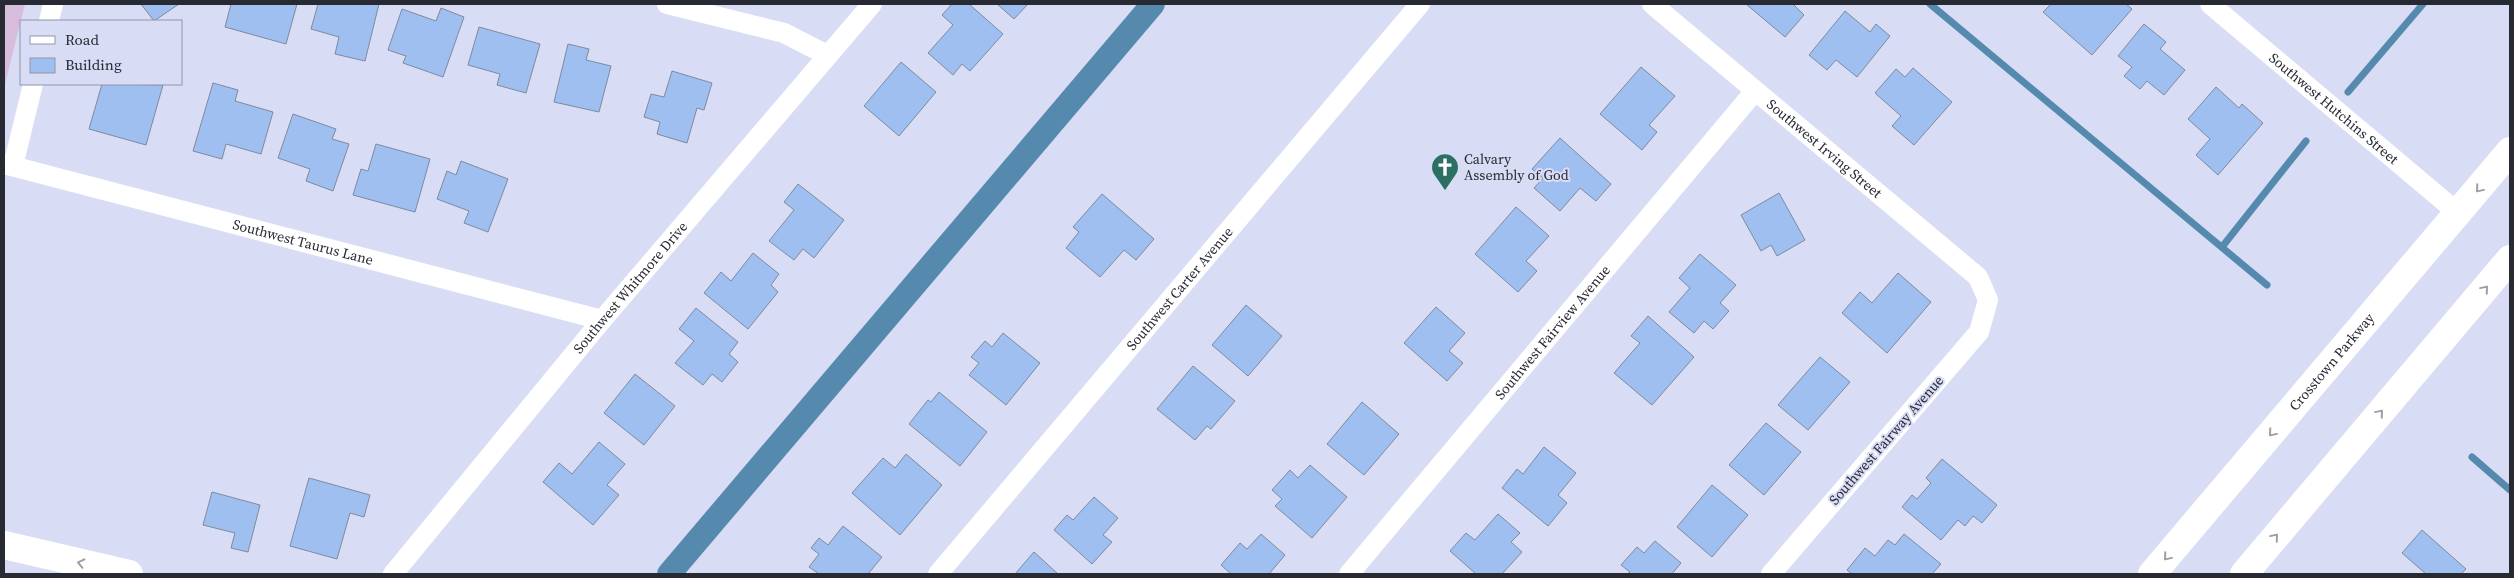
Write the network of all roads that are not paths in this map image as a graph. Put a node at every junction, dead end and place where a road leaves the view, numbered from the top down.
1 (53, 4) edge
2 (667, 4) edge
3 (872, 4) edge
4 (1420, 4) edge
5 (1652, 4) edge
6 (2210, 4) edge
7 (49, 20) edge
8 (828, 55) junction
9 (33, 85) edge
10 (1755, 90) junction
11 (2510, 151) edge
12 (8, 165) edge
13 (2458, 213) junction
14 (2510, 260) edge
15 (1988, 300) joint
16 (602, 320) junction
17 (4, 545) edge
18 (129, 574) edge
19 (393, 574) edge
20 (938, 574) edge
21 (1349, 574) edge
22 (1771, 574) edge
23 (2152, 574) edge
24 (2244, 574) edge

1 - 7 street
2 - 8 street
3 - 8 street, Southwest Whitmore Drive
4 - 20 street, Southwest Carter Avenue
5 - 10 street, Southwest Irving Street
6 - 13 street, Southwest Hutchins Street
8 - 16 street, Southwest Whitmore Drive
9 - 12 street
10 - 15 street, Southwest Irving Street
10 - 21 street, Southwest Fairview Avenue
11 -> 13 main road, Crosstown Parkway
12 - 16 street, Southwest Taurus Lane
13 -> 23 main road, Crosstown Parkway
24 -> 14 main road
15 - 22 street, Southwest Fairway Avenue
16 - 19 street, Southwest Whitmore Drive
18 -> 17 main road

